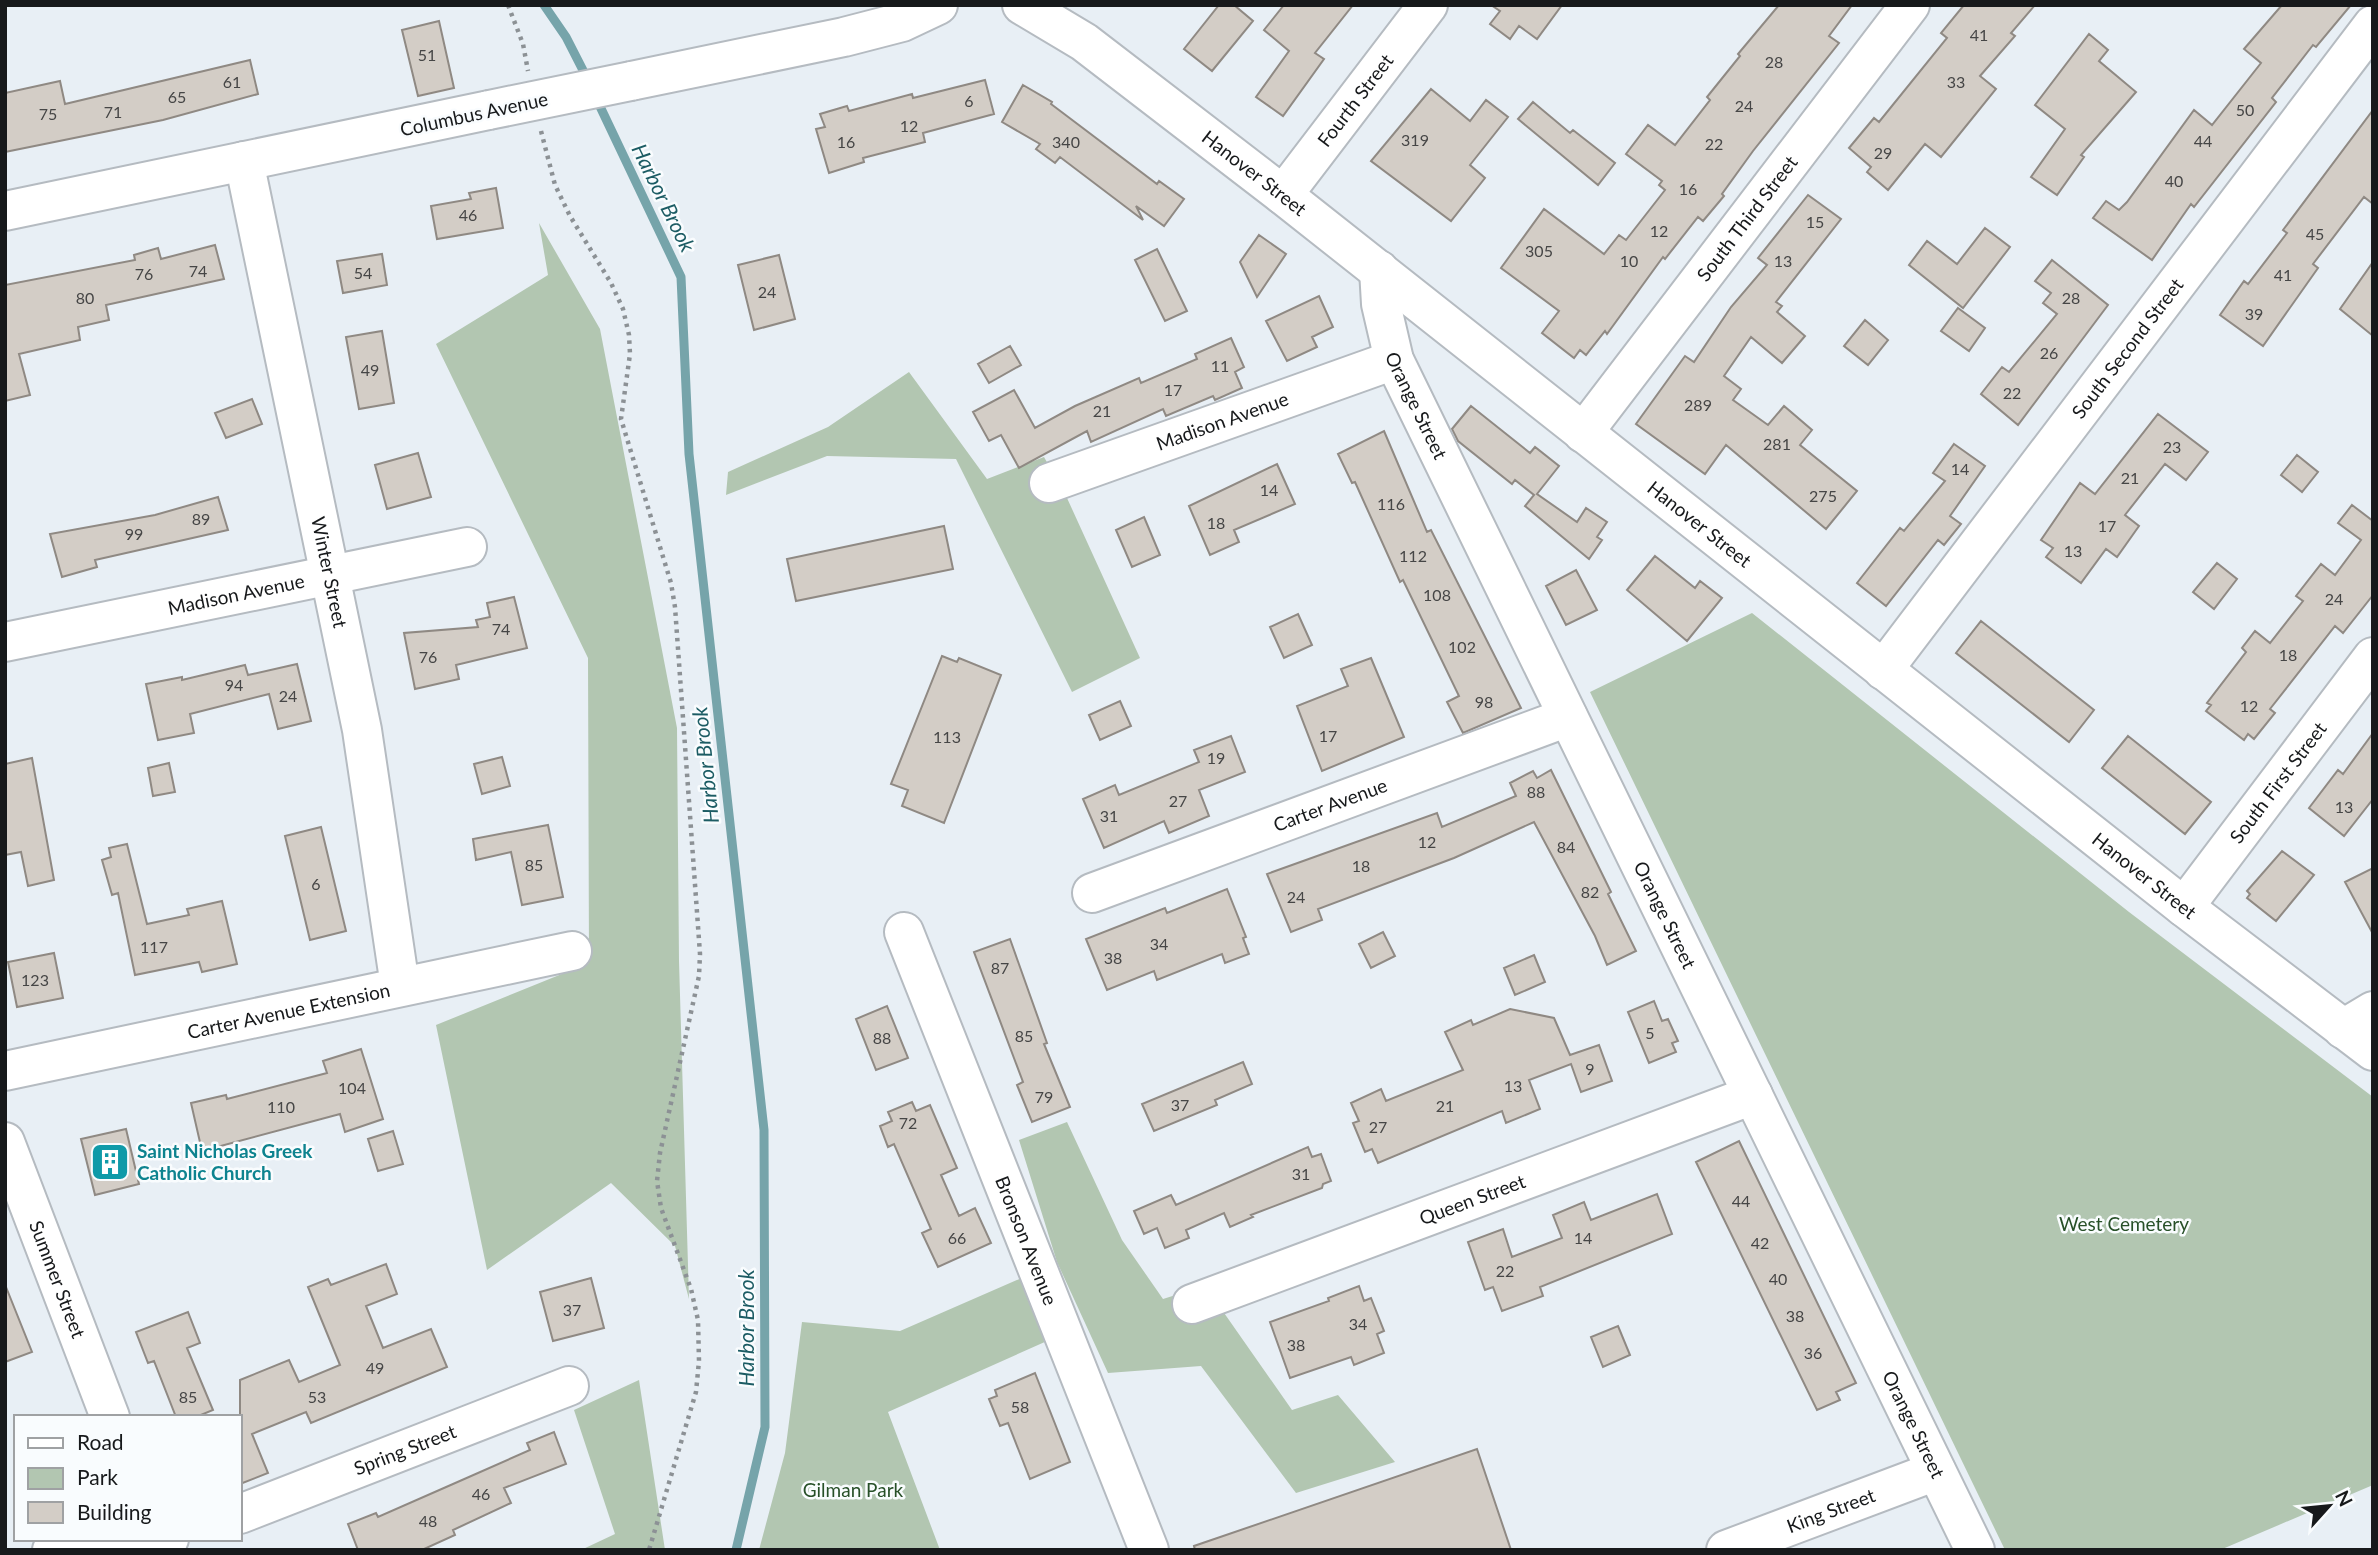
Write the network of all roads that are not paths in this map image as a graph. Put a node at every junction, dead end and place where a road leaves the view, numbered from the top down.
1 (938, 5) edge
2 (1022, 5) edge
3 (1428, 5) edge
4 (1910, 5) edge
5 (2373, 25) edge
6 (244, 161) junction
7 (1283, 195) junction
8 (5, 211) edge
9 (1379, 270) junction
10 (1395, 360) junction
11 (1583, 433) junction
12 (1049, 483) dead end
13 (467, 547) dead end
14 (330, 575) junction
15 (5, 642) edge
16 (2373, 657) edge
17 (1883, 670) junction
18 (1568, 718) junction
19 (1092, 893) dead end
20 (2184, 907) junction
21 (904, 932) dead end
22 (572, 951) dead end
23 (400, 986) junction
24 (2363, 1031) edge
25 (5, 1071) edge
26 (1753, 1095) junction
27 (5, 1142) edge
28 (1192, 1304) dead end
29 (569, 1386) dead end
30 (109, 1415) edge
31 (1936, 1471) junction
32 (242, 1513) edge
33 (161, 1543) edge
34 (52, 1550) edge
35 (1149, 1550) edge
36 (1726, 1550) edge
37 (1975, 1550) edge

1 - 6 street, Columbus Avenue, bridge
2 - 7 street, Hanover Street
3 - 7 street, Fourth Street
4 - 11 street, South Third Street
5 - 17 street, South Second Street
6 - 8 street, Columbus Avenue
6 - 14 street, Winter Street
7 - 9 street, Hanover Street
9 - 10 street, Orange Street
9 - 11 street, Hanover Street
10 - 12 street, Madison Avenue
10 - 18 street, Orange Street
11 - 17 street, Hanover Street
13 - 14 street, Madison Avenue
14 - 15 street, Madison Avenue
14 - 23 street, Winter Street
16 - 20 street, South First Street
17 - 20 street, Hanover Street
18 - 19 street, Carter Avenue
18 - 26 street, Orange Street
20 - 24 street, Hanover Street
21 - 35 street, Bronson Avenue
22 - 23 street, Carter Avenue Extension
23 - 25 street, Carter Avenue Extension
26 - 28 street, Queen Street
26 - 31 street, Orange Street
27 - 30 street, Summer Street
29 - 32 street, Spring Street
31 - 36 street, King Street
31 - 37 street, Orange Street
33 - 34 street

